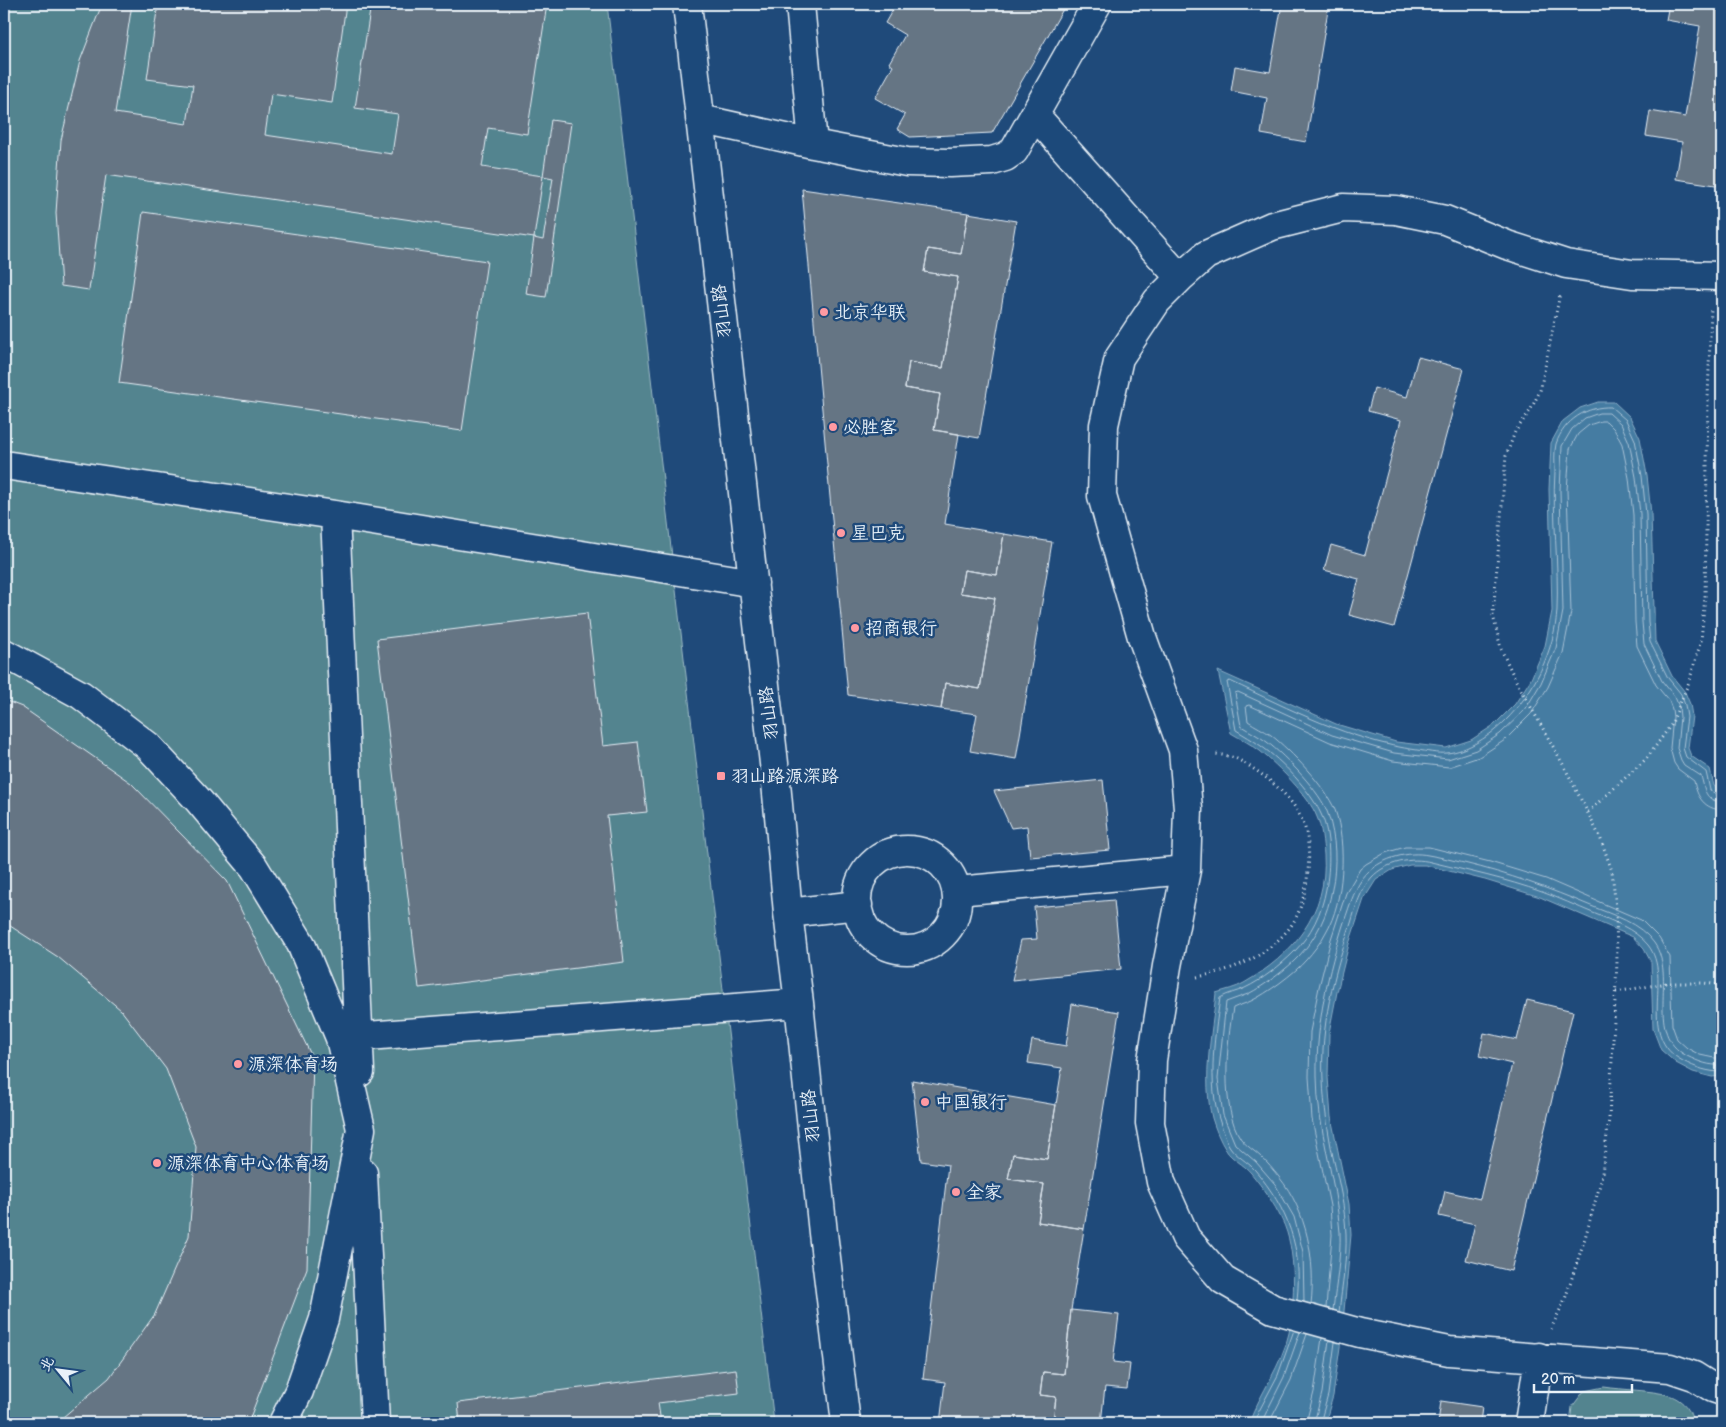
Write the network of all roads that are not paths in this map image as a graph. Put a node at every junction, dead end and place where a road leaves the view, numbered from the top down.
1 (687, 4) edge
2 (800, 4) edge
3 (1097, 4) edge
4 (1034, 115) junction
5 (700, 120) junction
6 (813, 144) junction
7 (1717, 276) edge
8 (1180, 278) junction
9 (4, 465) edge
10 (335, 515) junction
11 (754, 583) junction
12 (4, 653) edge
13 (1186, 870) junction
14 (957, 891) junction
15 (858, 905) junction
16 (788, 913) junction
17 (799, 1003) junction
18 (350, 1037) junction
19 (361, 1129) junction
20 (1539, 1357) junction
21 (1722, 1391) edge
22 (284, 1423) edge
23 (375, 1423) edge
24 (846, 1423) edge
25 (1529, 1423) edge

1 - 5 street, 羽山路
2 - 6 street
3 - 4 street
4 - 6 street
4 - 8 street
5 - 6 street
5 - 11 street, 羽山路
7 - 8 street
8 - 13 street
9 - 10 street
10 - 11 street
10 - 18 street
11 - 16 street, 羽山路
12 - 18 street
13 - 14 street
13 - 20 street
14 - 15 street
14 - 15 street
15 - 16 street
16 - 17 street, 羽山路
17 - 18 street
17 - 24 street, 羽山路
18 - 19 street
19 - 22 street
19 - 23 street
20 - 21 street
20 - 25 street

